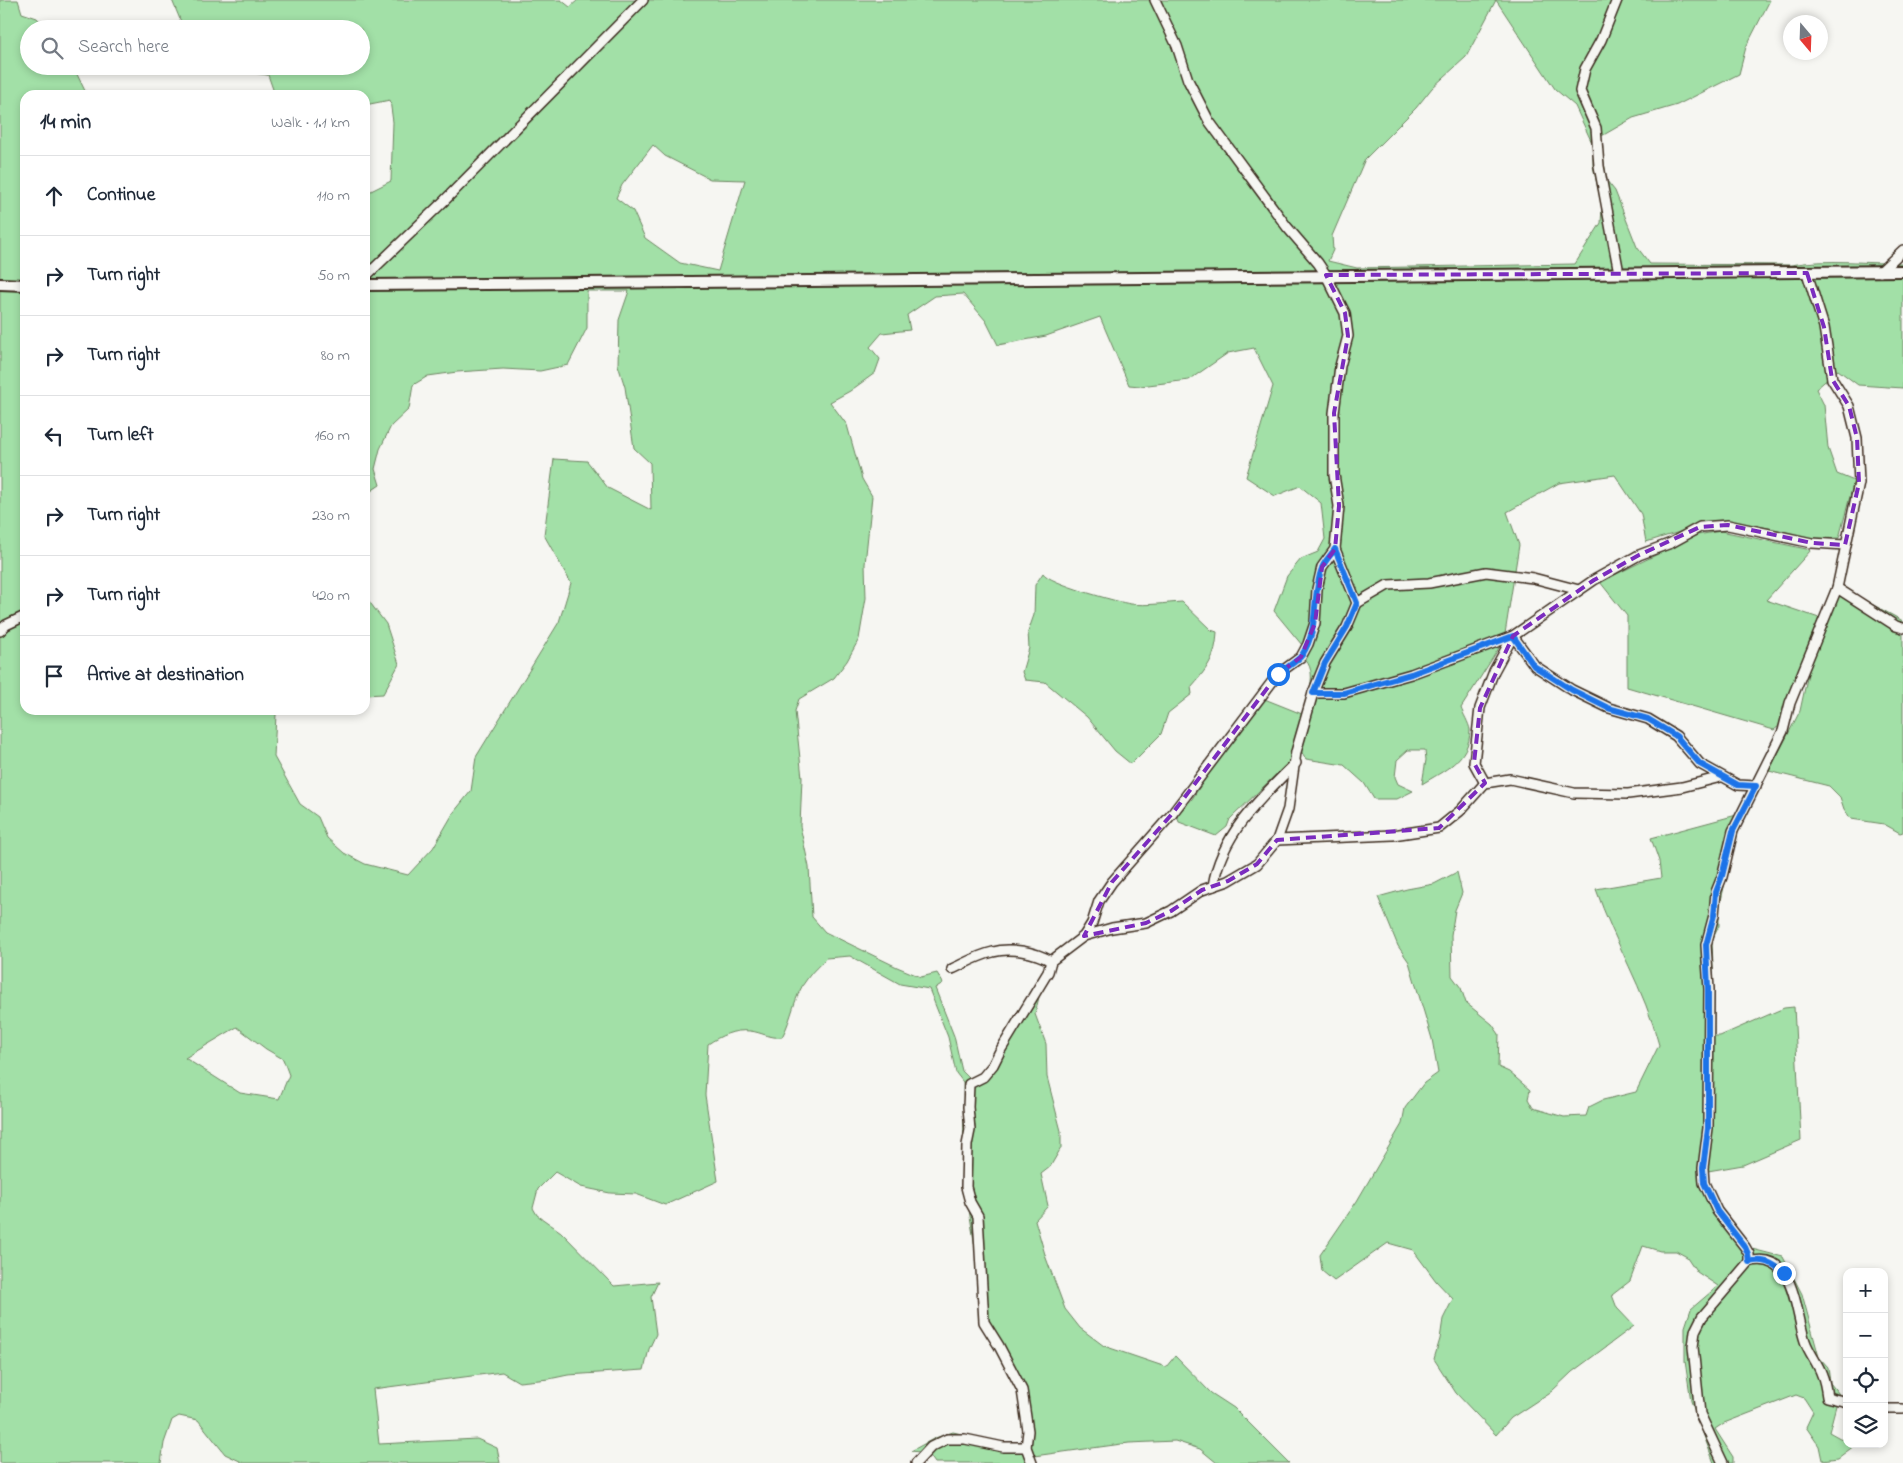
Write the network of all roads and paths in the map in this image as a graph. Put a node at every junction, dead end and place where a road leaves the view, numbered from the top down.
1 (643, 0) edge
2 (1155, 0) edge
3 (1617, 0) edge
4 (1903, 250) edge
5 (370, 272) edge
6 (1880, 272) junction
7 (1903, 272) edge
8 (1619, 273) junction
9 (1807, 273) junction
10 (1326, 276) junction
11 (0, 284) edge
12 (20, 285) edge
13 (370, 285) edge
14 (1845, 545) junction
15 (1335, 549) junction
16 (1837, 588) junction
17 (1579, 590) junction
18 (1357, 603) junction
19 (20, 618) edge
20 (1903, 628) edge
21 (0, 631) edge
22 (1513, 636) junction
23 (1313, 693) junction
24 (1296, 763) junction
25 (1721, 776) junction
26 (1485, 784) junction
27 (1756, 786) junction
28 (1277, 840) junction
29 (1214, 886) junction
30 (1084, 936) junction
31 (1051, 961) junction
32 (952, 969) dead end
33 (1749, 1262) junction
34 (1843, 1401) edge
35 (1888, 1409) edge
36 (1903, 1409) edge
37 (1026, 1447) junction
38 (916, 1463) edge
39 (1032, 1463) edge
40 (1723, 1463) edge

1 - 5 street
2 - 10 street
3 - 8 street
4 - 6 street
6 - 7 street
6 - 9 street
8 - 9 street
8 - 10 street
9 - 14 street
10 - 13 street
10 - 15 street
11 - 12 street
14 - 16 street
14 - 17 street
15 - 18 street
15 - 30 street
16 - 20 street
16 - 27 street
17 - 18 street
17 - 22 street
18 - 23 street
19 - 21 street
22 - 23 street
22 - 25 street
22 - 26 street
23 - 24 street
24 - 28 street
24 - 29 street
25 - 26 street
25 - 27 street
26 - 28 street
27 - 33 street
28 - 29 street
29 - 30 street
30 - 31 street
31 - 32 street
31 - 37 street
33 - 34 street
33 - 40 street
35 - 36 street
37 - 38 street
37 - 39 street

